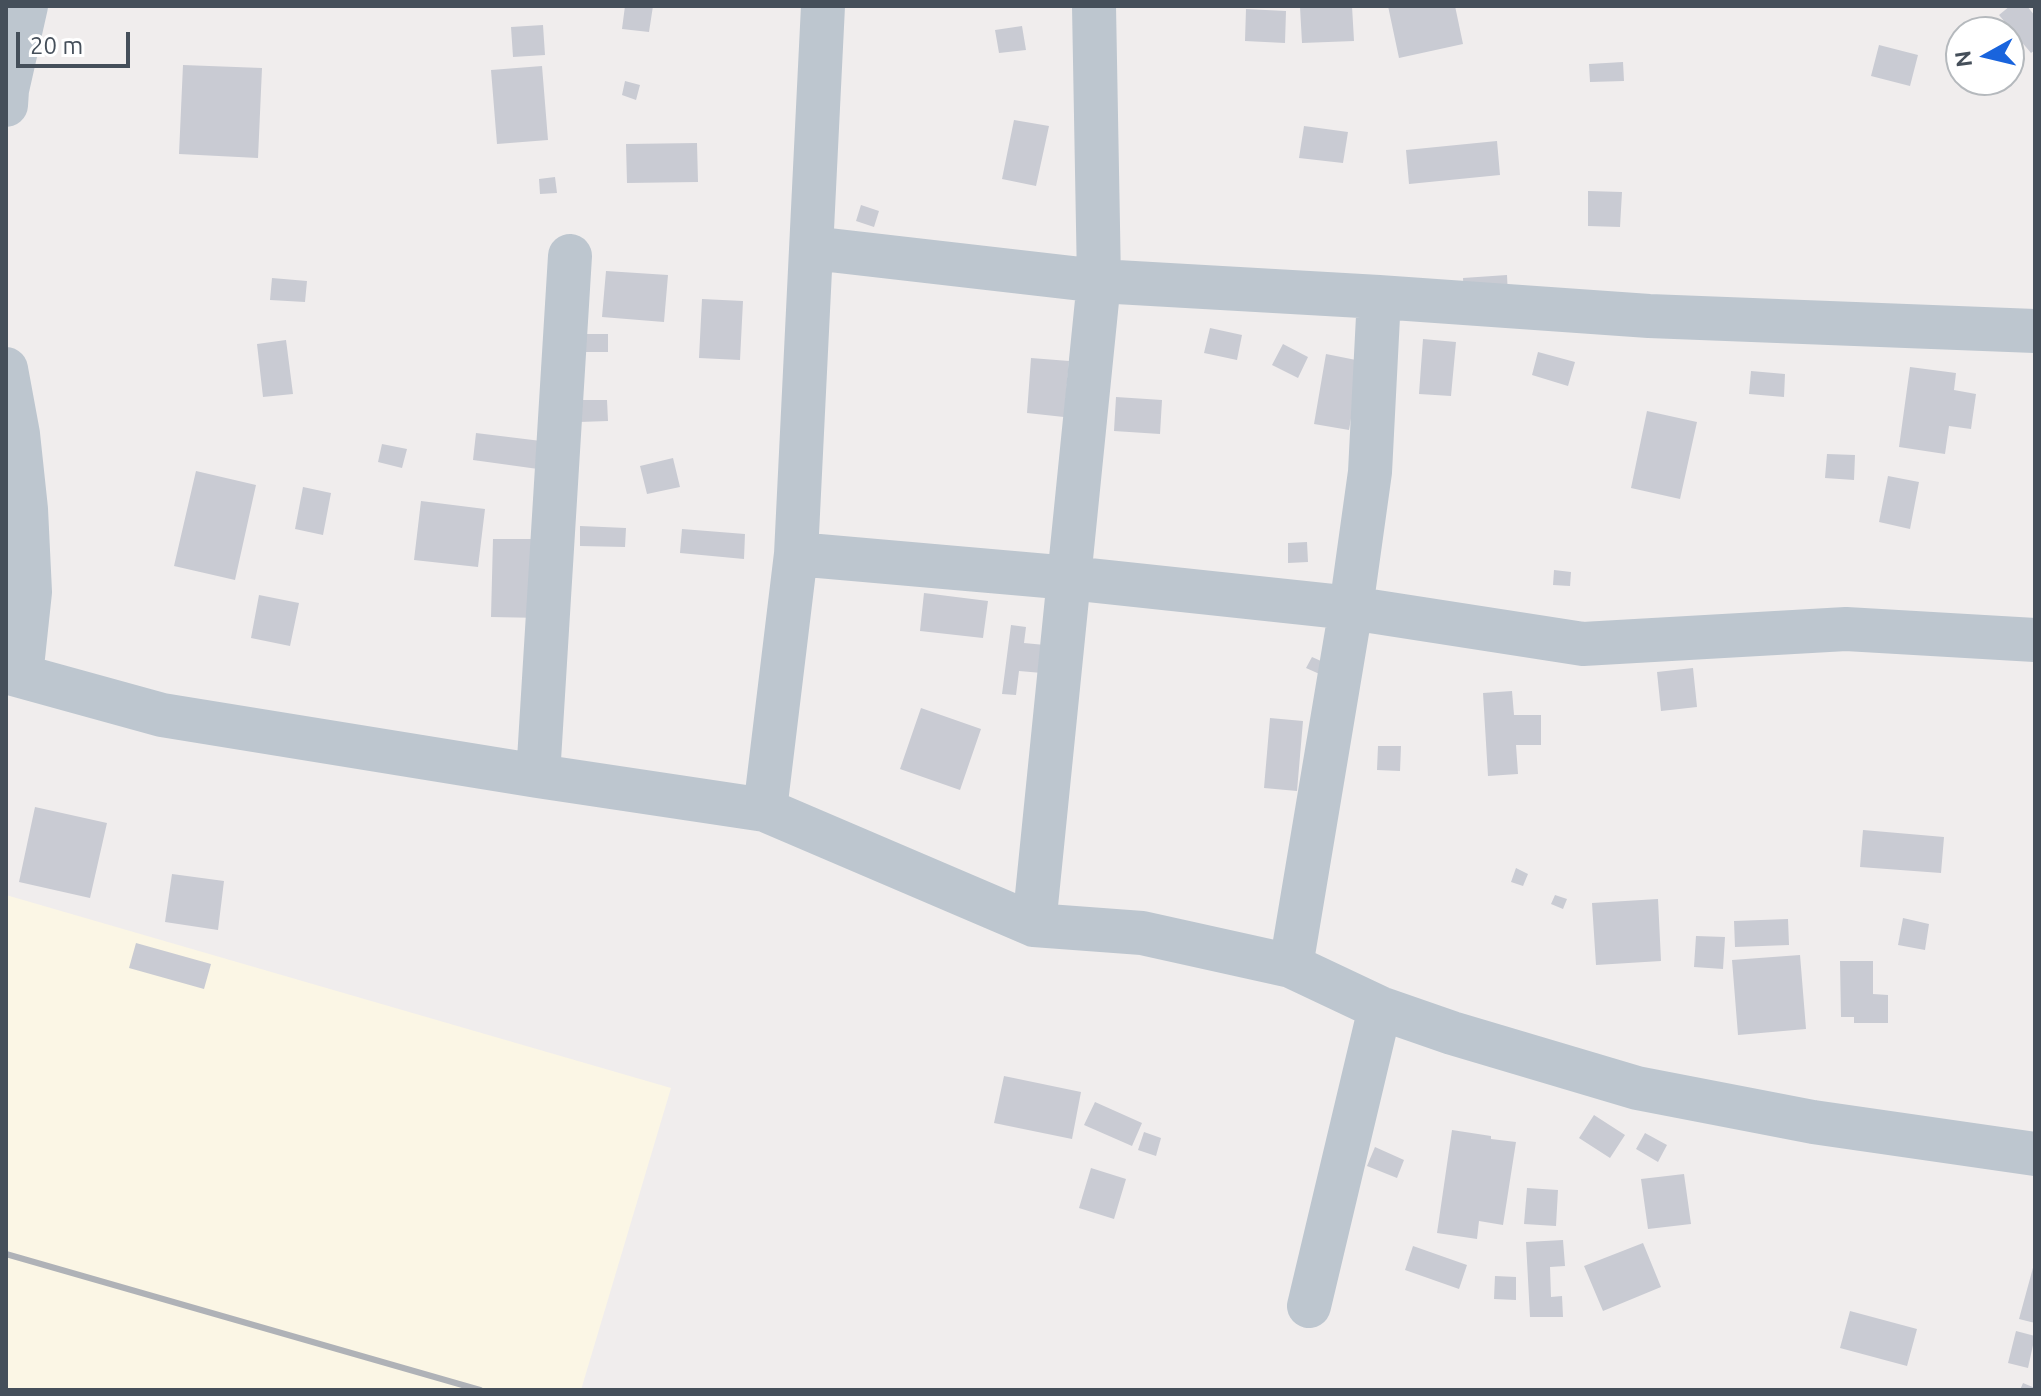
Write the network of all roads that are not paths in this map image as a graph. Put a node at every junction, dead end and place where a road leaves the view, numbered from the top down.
1 (26, 6) edge
2 (823, 6) edge
3 (1094, 6) edge
4 (6, 105) edge
5 (812, 248) junction
6 (570, 256) dead end
7 (1099, 281) junction
8 (1379, 297) junction
9 (2035, 331) edge
10 (6, 369) edge
11 (796, 554) junction
12 (1070, 578) junction
13 (1351, 608) junction
14 (2035, 640) edge
15 (14, 674) edge
16 (538, 776) junction
17 (765, 810) junction
18 (1034, 925) junction
19 (1291, 966) junction
20 (1380, 1008) junction
21 (2035, 1154) edge
22 (1309, 1306) dead end

1 - 4 street
2 - 5 street
3 - 7 street
5 - 7 street
5 - 11 street
6 - 16 street
7 - 8 street
7 - 12 street
8 - 9 street
8 - 13 street
10 - 15 street
11 - 12 street
11 - 17 street
12 - 13 street
12 - 18 street
13 - 14 street
13 - 19 street
15 - 16 street
16 - 17 street
17 - 18 street
18 - 19 street
19 - 20 street
20 - 21 street
20 - 22 street

